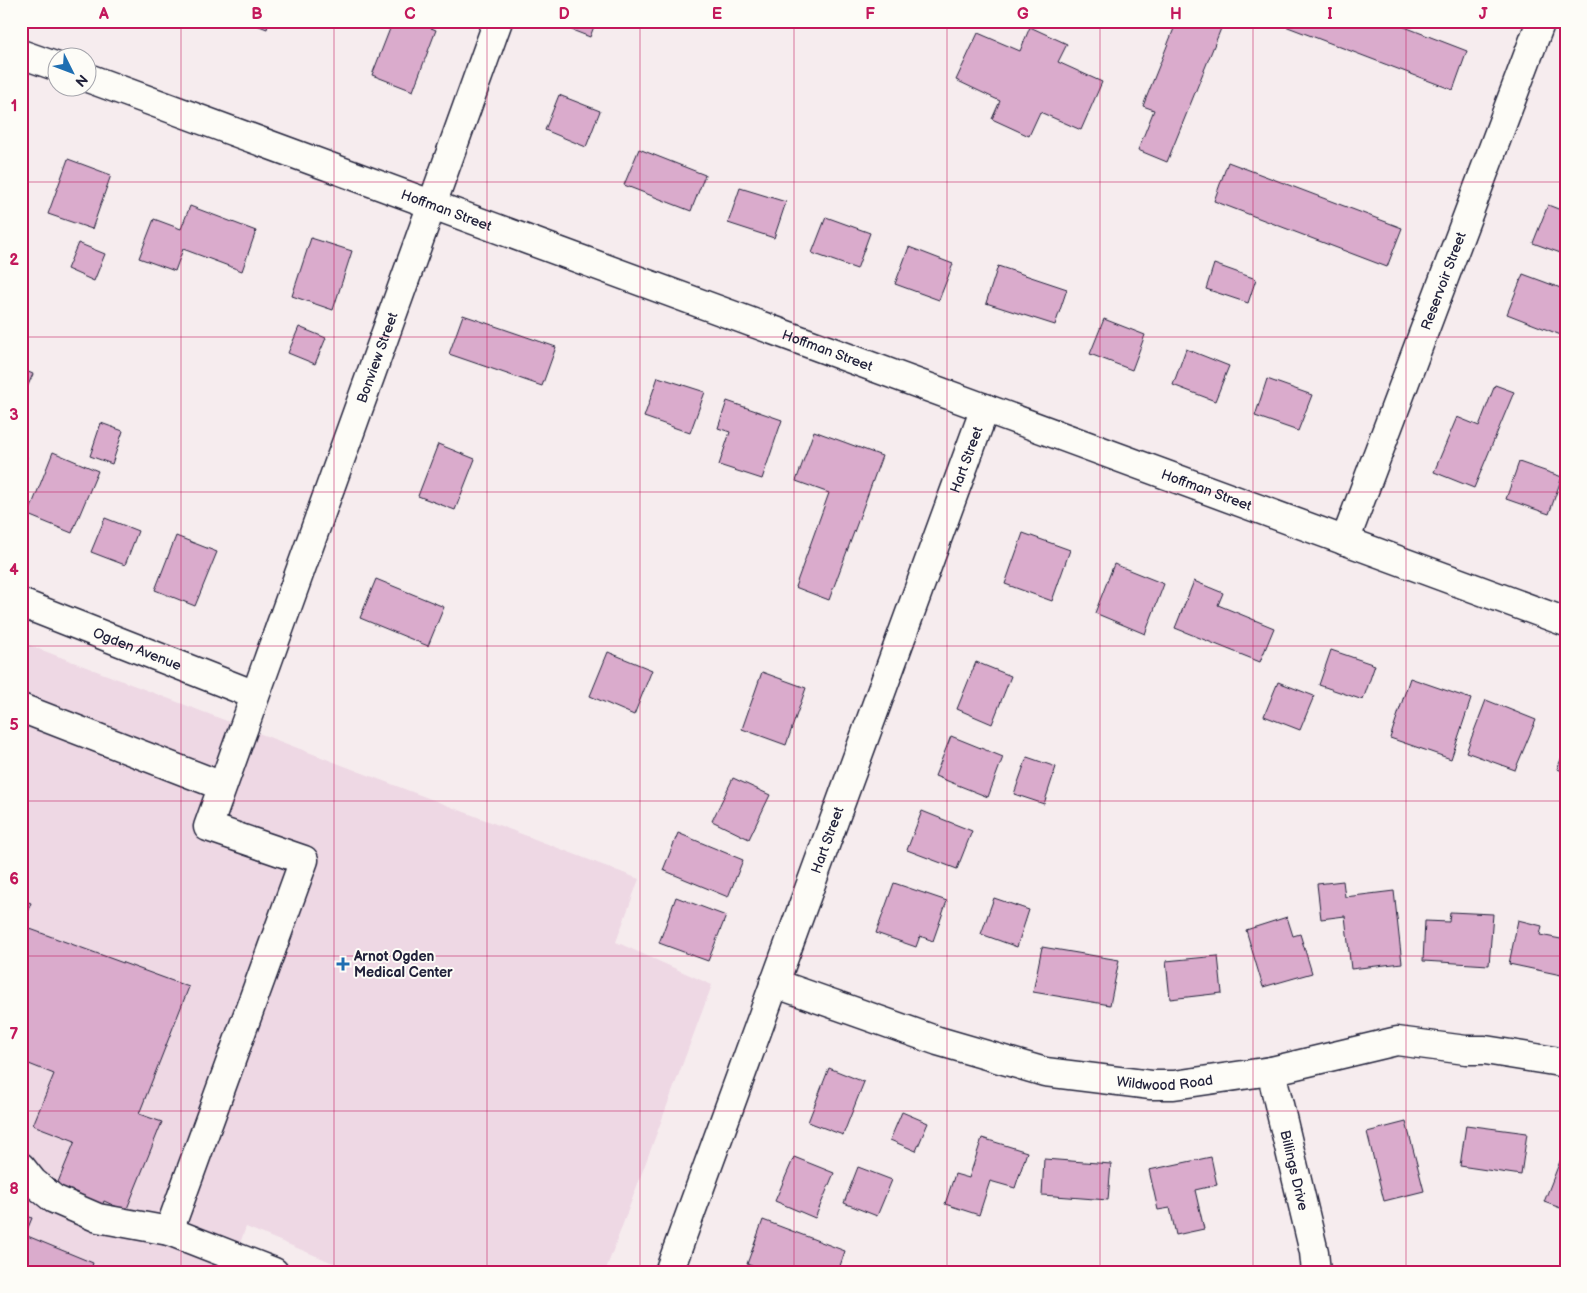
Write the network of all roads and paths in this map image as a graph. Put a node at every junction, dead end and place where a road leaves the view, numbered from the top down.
1 (498, 21) edge
2 (1541, 21) edge
3 (21, 54) edge
4 (48, 63) edge
5 (98, 82) edge
6 (432, 205) junction
7 (985, 408) junction
8 (1345, 541) junction
9 (21, 602) edge
10 (1566, 622) edge
11 (254, 695) junction
12 (21, 708) edge
13 (222, 786) junction
14 (774, 983) junction
15 (1566, 1063) edge
16 (1271, 1071) junction
17 (21, 1166) edge
18 (170, 1231) junction
19 (274, 1272) edge
20 (670, 1272) edge
21 (1316, 1272) edge

1 - 6 street, Bonview Street
2 - 8 street, Reservoir Street
3 - 4 street
5 - 6 street, Hoffman Street
6 - 7 street, Hoffman Street
6 - 11 street, Bonview Street
7 - 8 street, Hoffman Street
7 - 14 street, Hart Street
8 - 10 street, Hoffman Street
9 - 11 street, Ogden Avenue
11 - 13 street, Bonview Street
12 - 13 street
13 - 18 street, Bonview Street
14 - 16 street, Wildwood Road
14 - 20 street, Hart Street
15 - 16 street, Wildwood Road
16 - 21 street, Billings Drive
17 - 18 street
18 - 19 street

